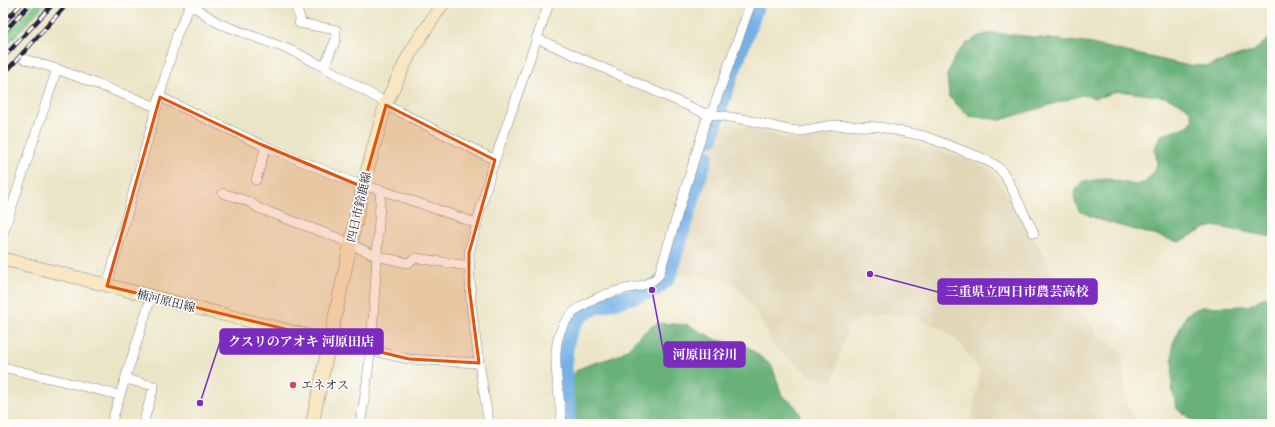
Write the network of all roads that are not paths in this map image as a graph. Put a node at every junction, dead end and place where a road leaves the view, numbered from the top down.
1 (190, 3) edge
2 (294, 3) edge
3 (443, 3) edge
4 (549, 3) edge
5 (751, 3) edge
6 (536, 38) junction
7 (24, 59) dead end
8 (324, 67) junction
9 (57, 69) junction
10 (160, 97) junction
11 (386, 104) junction
12 (157, 107) junction
13 (715, 115) junction
14 (266, 146) junction
15 (495, 160) junction
16 (256, 180) dead end
17 (364, 186) junction
18 (381, 190) junction
19 (223, 193) dead end
20 (476, 224) junction
21 (1034, 233) dead end
22 (3, 234) edge
23 (350, 244) junction
24 (376, 256) junction
25 (3, 259) edge
26 (469, 266) junction
27 (107, 286) junction
28 (151, 297) junction
29 (329, 341) junction
30 (370, 351) junction
31 (478, 363) junction
32 (3, 366) edge
33 (125, 379) junction
34 (119, 395) junction
35 (3, 422) edge
36 (6, 424) edge
37 (111, 424) edge
38 (142, 424) edge
39 (312, 424) edge
40 (360, 424) edge
41 (489, 424) edge
42 (562, 424) edge

1 - 8 street
1 - 10 street
2 - 8 street
3 - 11 main road, 四日市鈴鹿線
4 - 6 street
5 - 13 street
6 - 13 street
6 - 15 street
7 - 9 street
8 - 11 street
9 - 12 street
9 - 22 street
10 - 12 street
10 - 14 street
11 - 15 street
11 - 17 main road, 四日市鈴鹿線
12 - 27 street
13 - 21 street
13 - 42 street
14 - 16 street
14 - 17 street
15 - 20 street
17 - 18 street
17 - 23 main road, 四日市鈴鹿線
18 - 20 street
18 - 24 street
19 - 23 street
20 - 26 street
23 - 24 street
23 - 29 main road, 四日市鈴鹿線
24 - 26 street
24 - 30 street
25 - 27 main road, 楠河原田線
26 - 31 street
27 - 28 main road, 楠河原田線
28 - 29 main road, 楠河原田線
28 - 33 street
29 - 30 street
29 - 39 main road, 四日市鈴鹿線
30 - 31 street
30 - 40 street
31 - 41 street
32 - 34 street
33 - 34 street
33 - 38 street
34 - 37 street
35 - 36 street

